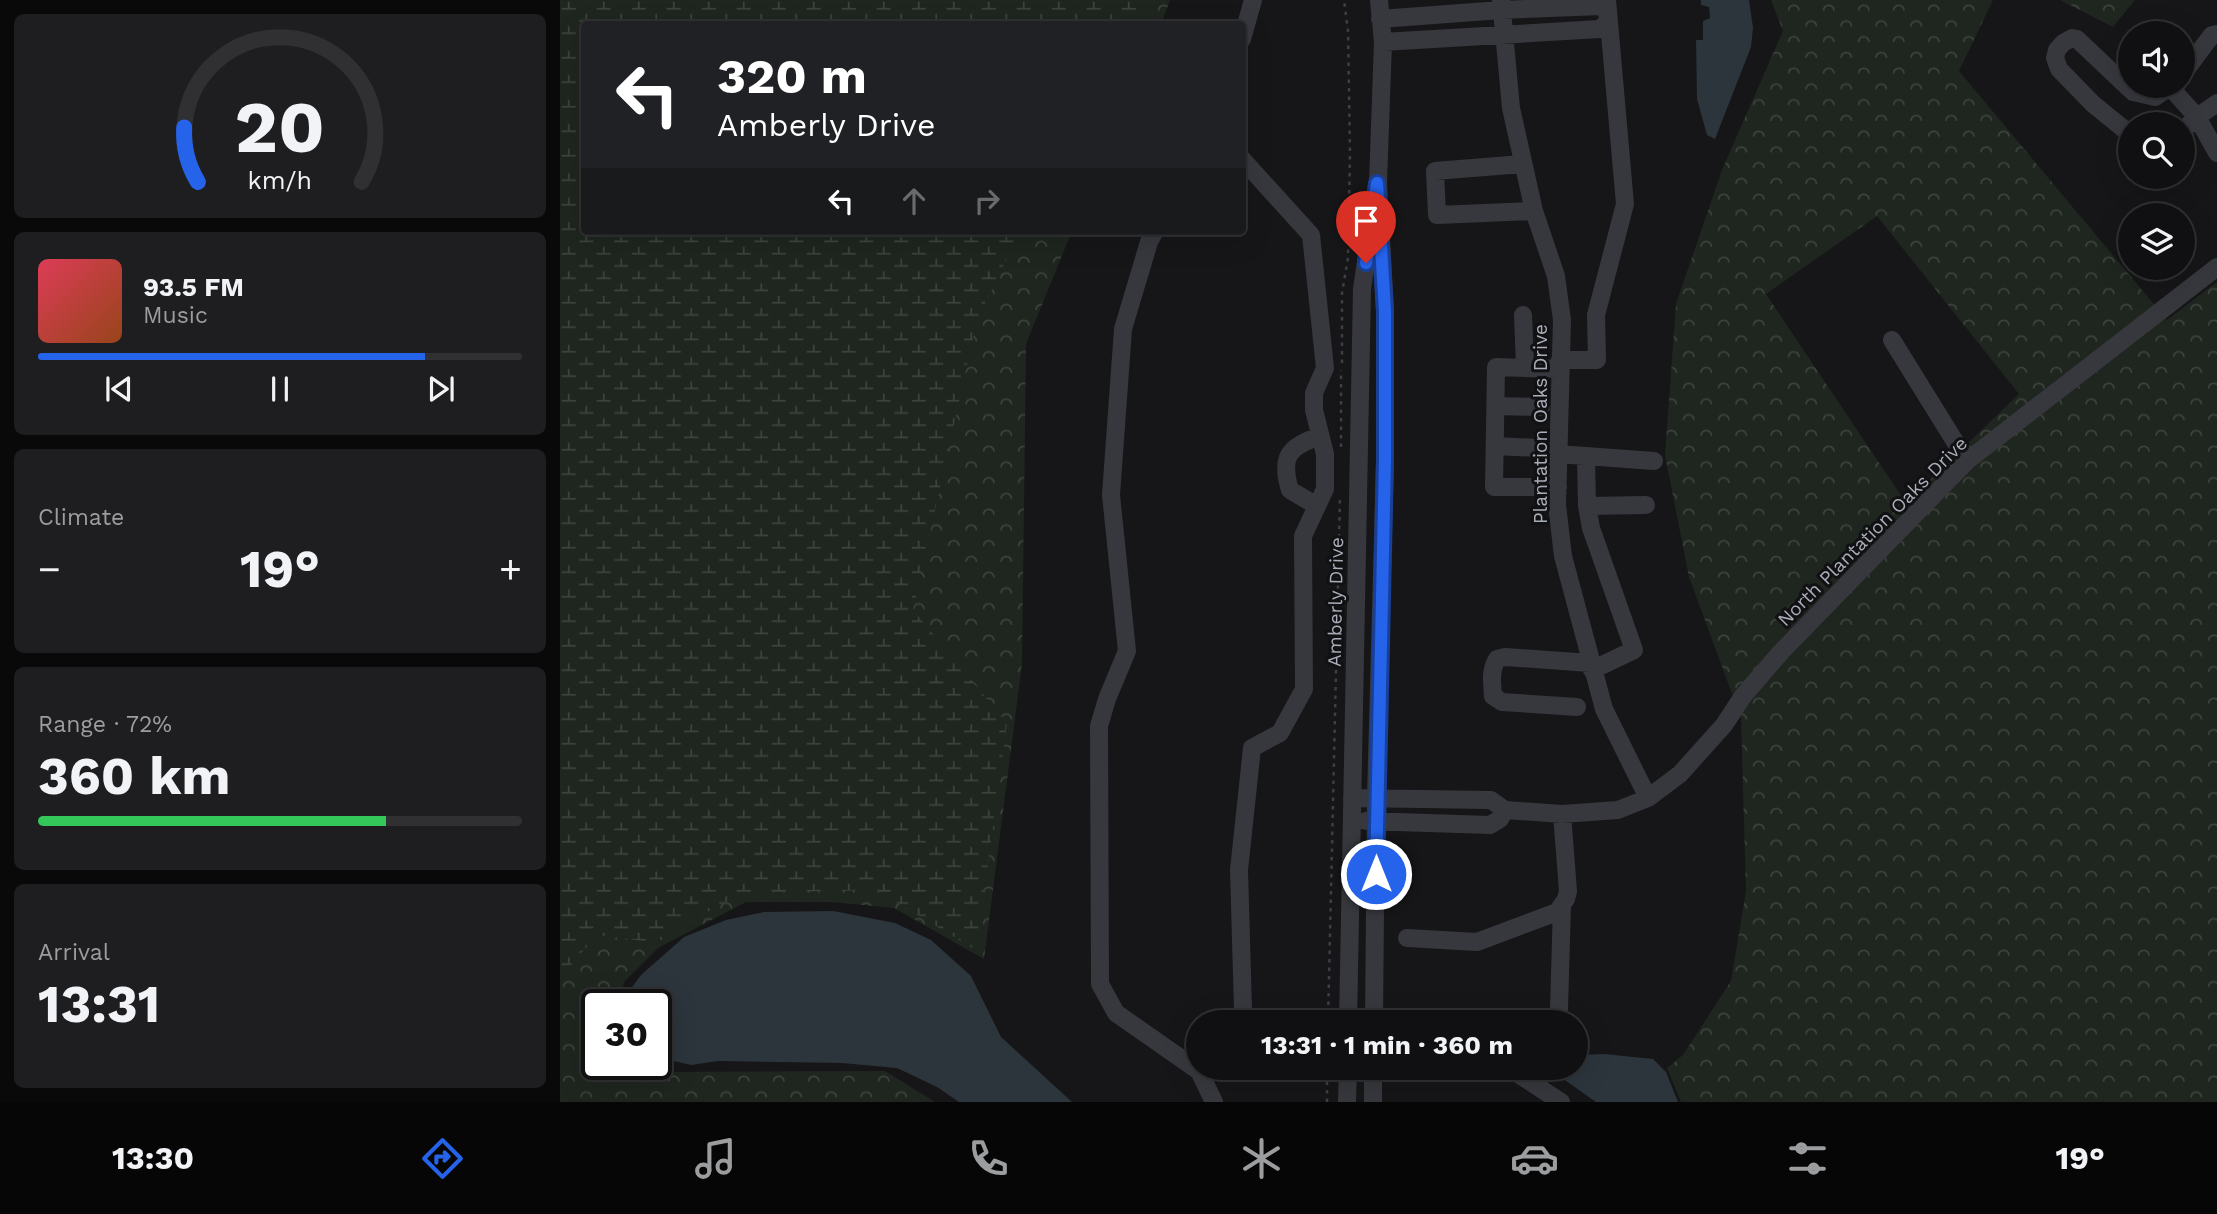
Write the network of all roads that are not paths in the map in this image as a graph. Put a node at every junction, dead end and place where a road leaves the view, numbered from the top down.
1 (1254, 0) edge
2 (1379, 0) edge
3 (1501, 5) edge
4 (1607, 8) edge
5 (1380, 19) junction
6 (1246, 26) edge
7 (2217, 34) edge
8 (1503, 36) junction
9 (1383, 42) junction
10 (2195, 58) edge
11 (2118, 78) edge
12 (2181, 98) edge
13 (2217, 103) edge
14 (2197, 117) junction
15 (2118, 124) edge
16 (2217, 152) edge
17 (1246, 163) edge
18 (1522, 164) junction
19 (1377, 183) junction
20 (1534, 211) junction
21 (1153, 235) edge
22 (2217, 267) edge
23 (1523, 315) dead end
24 (1892, 340) dead end
25 (1560, 364) junction
26 (1525, 368) junction
27 (1496, 406) junction
28 (1541, 407) dead end
29 (1320, 436) junction
30 (1495, 446) junction
31 (1538, 448) dead end
32 (1558, 454) junction
33 (1586, 456) junction
34 (1654, 461) dead end
35 (1966, 461) junction
36 (1558, 487) junction
37 (1646, 505) dead end
38 (1317, 506) junction
39 (1587, 506) junction
40 (1591, 667) junction
41 (1577, 707) dead end
42 (1376, 797) junction
43 (1352, 798) junction
44 (1648, 798) junction
45 (1505, 810) junction
46 (1562, 814) junction
47 (1352, 821) junction
48 (1376, 821) junction
49 (1562, 906) junction
50 (1407, 938) dead end
51 (1559, 1009) dead end
52 (1243, 1010) edge
53 (1348, 1010) edge
54 (1374, 1010) edge
55 (1186, 1059) edge
56 (1205, 1080) edge
57 (1348, 1080) edge
58 (1373, 1080) edge
59 (1527, 1080) edge
60 (1214, 1102) edge
61 (1347, 1102) edge
62 (1373, 1102) edge
63 (1561, 1102) edge

1 - 6 street
2 - 5 street, Amberly Drive
3 - 4 street
3 - 5 street
3 - 8 street, Plantation Oaks Drive
4 - 8 street
4 - 25 street
5 - 9 street, Amberly Drive
7 - 10 street
8 - 9 street
8 - 18 street, Plantation Oaks Drive
9 - 19 street, Amberly Drive
11 - 15 street
12 - 14 street
13 - 14 street
14 - 16 street
17 - 29 street
18 - 20 street, Plantation Oaks Drive
18 - 20 street
19 - 42 street, Amberly Drive
19 - 43 street, Amberly Drive
20 - 25 street, Plantation Oaks Drive
21 - 55 street
22 - 35 street, North Plantation Oaks Drive
23 - 26 street
24 - 35 street
25 - 26 street
25 - 32 street, Plantation Oaks Drive
26 - 27 street
27 - 28 street
27 - 30 street
29 - 38 street
29 - 38 street
30 - 31 street
30 - 36 street
32 - 33 street
32 - 36 street, Plantation Oaks Drive
33 - 34 street
33 - 39 street
35 - 44 street, North Plantation Oaks Drive
36 - 40 street, Plantation Oaks Drive
37 - 39 street
38 - 52 street
39 - 40 street
40 - 41 street
40 - 44 street, Plantation Oaks Drive
42 - 43 street
42 - 45 street
42 - 48 street, Amberly Drive
43 - 47 street, Amberly Drive
44 - 46 street
45 - 46 street
45 - 48 street
46 - 49 street
47 - 48 street
47 - 53 street, Amberly Drive
48 - 54 street, Amberly Drive
49 - 50 street
49 - 51 street
56 - 60 street
57 - 61 street
58 - 62 street
59 - 63 street

